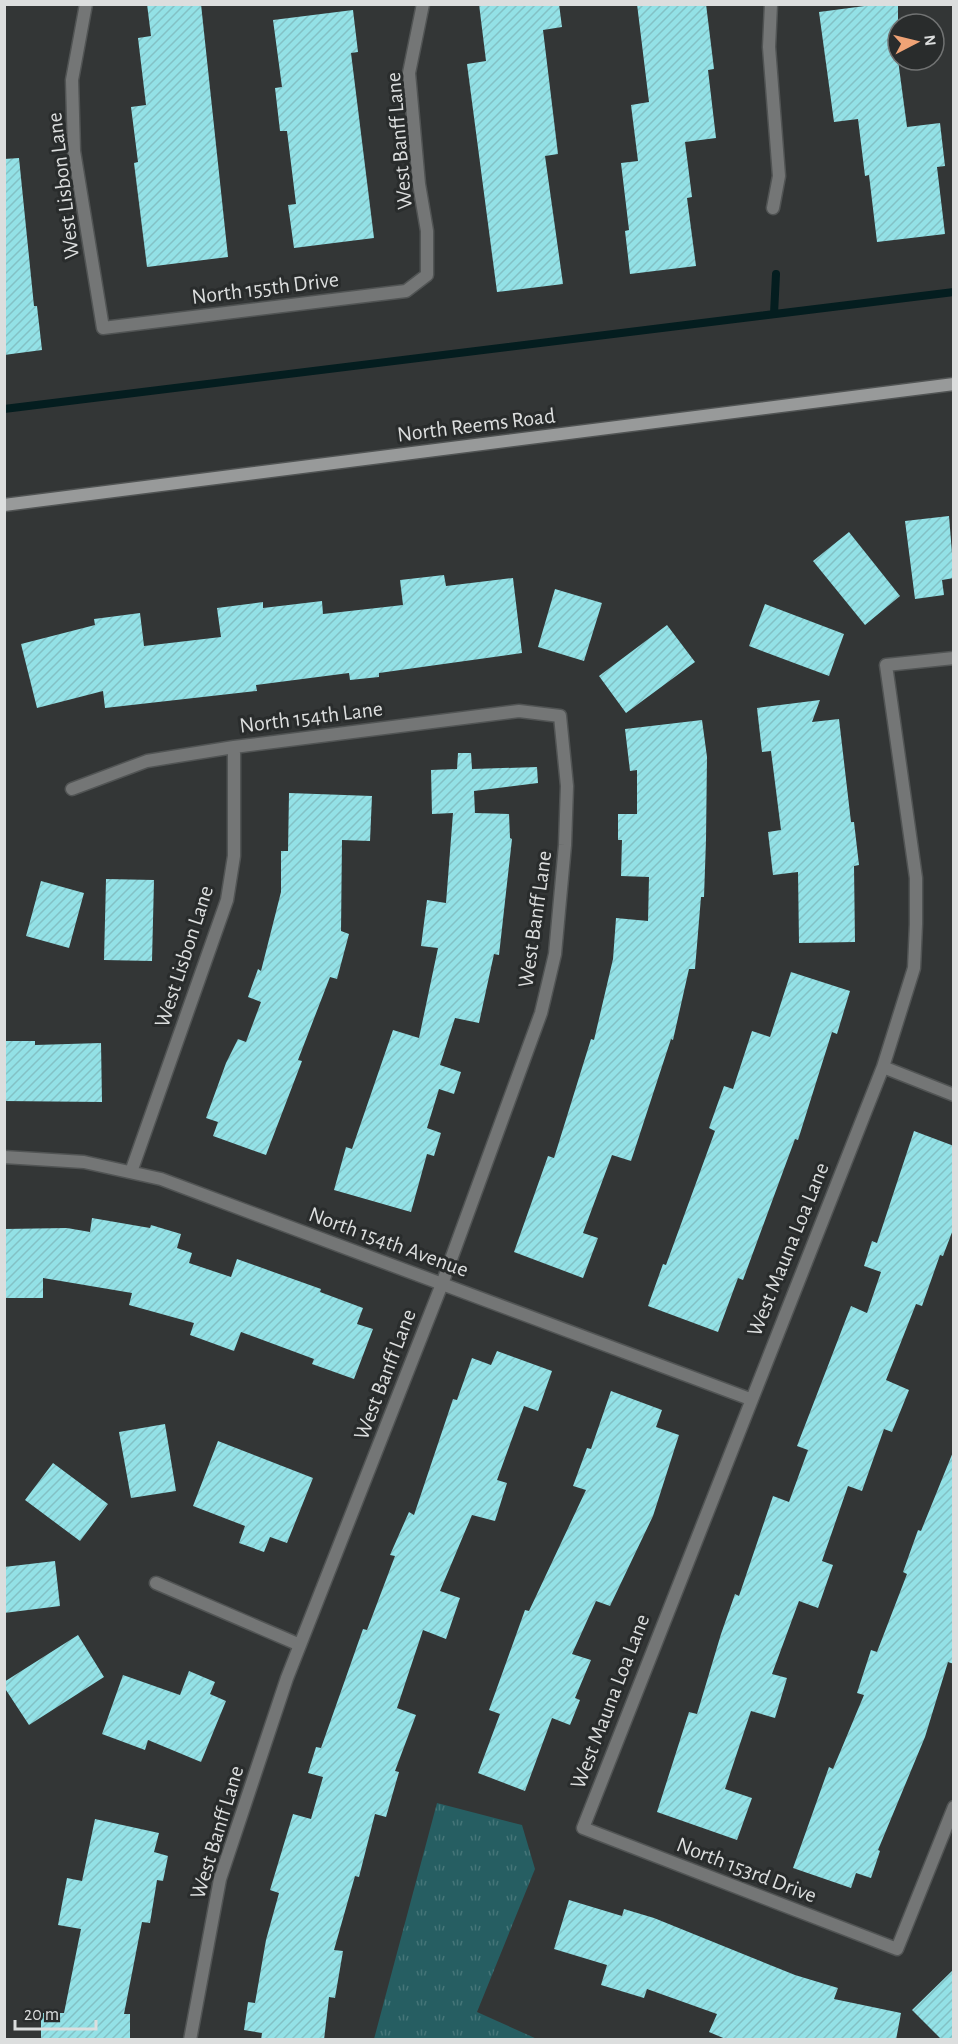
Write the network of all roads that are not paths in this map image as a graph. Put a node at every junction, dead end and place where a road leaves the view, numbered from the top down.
1 (86, 4) edge
2 (423, 4) edge
3 (771, 4) edge
4 (773, 208) dead end
5 (427, 275) joint
6 (103, 328) joint
7 (954, 384) edge
8 (4, 505) edge
9 (954, 658) edge
10 (560, 716) joint
11 (234, 747) junction
12 (72, 789) dead end
13 (883, 1067) junction
14 (954, 1095) edge
15 (4, 1157) edge
16 (131, 1172) junction
17 (442, 1284) junction
18 (750, 1399) junction
19 (156, 1583) dead end
20 (300, 1645) junction
21 (954, 1807) edge
22 (583, 1828) joint
23 (190, 2040) edge

1 - 6 street, West Lisbon Lane
2 - 5 street, West Banff Lane
3 - 4 street
5 - 6 street, North 155th Drive
7 - 8 main road, North Reems Road
9 - 13 street, West Mauna Loa Lane
10 - 11 street, North 154th Lane
10 - 17 street, West Banff Lane
11 - 12 street, North 154th Lane
11 - 16 street, West Lisbon Lane
13 - 14 street
13 - 18 street, West Mauna Loa Lane
15 - 16 street, North 154th Avenue
16 - 17 street, North 154th Avenue
17 - 18 street, North 154th Avenue
17 - 20 street, West Banff Lane
18 - 22 street, West Mauna Loa Lane
19 - 20 street
20 - 23 street, West Banff Lane
21 - 22 street, North 153rd Drive

